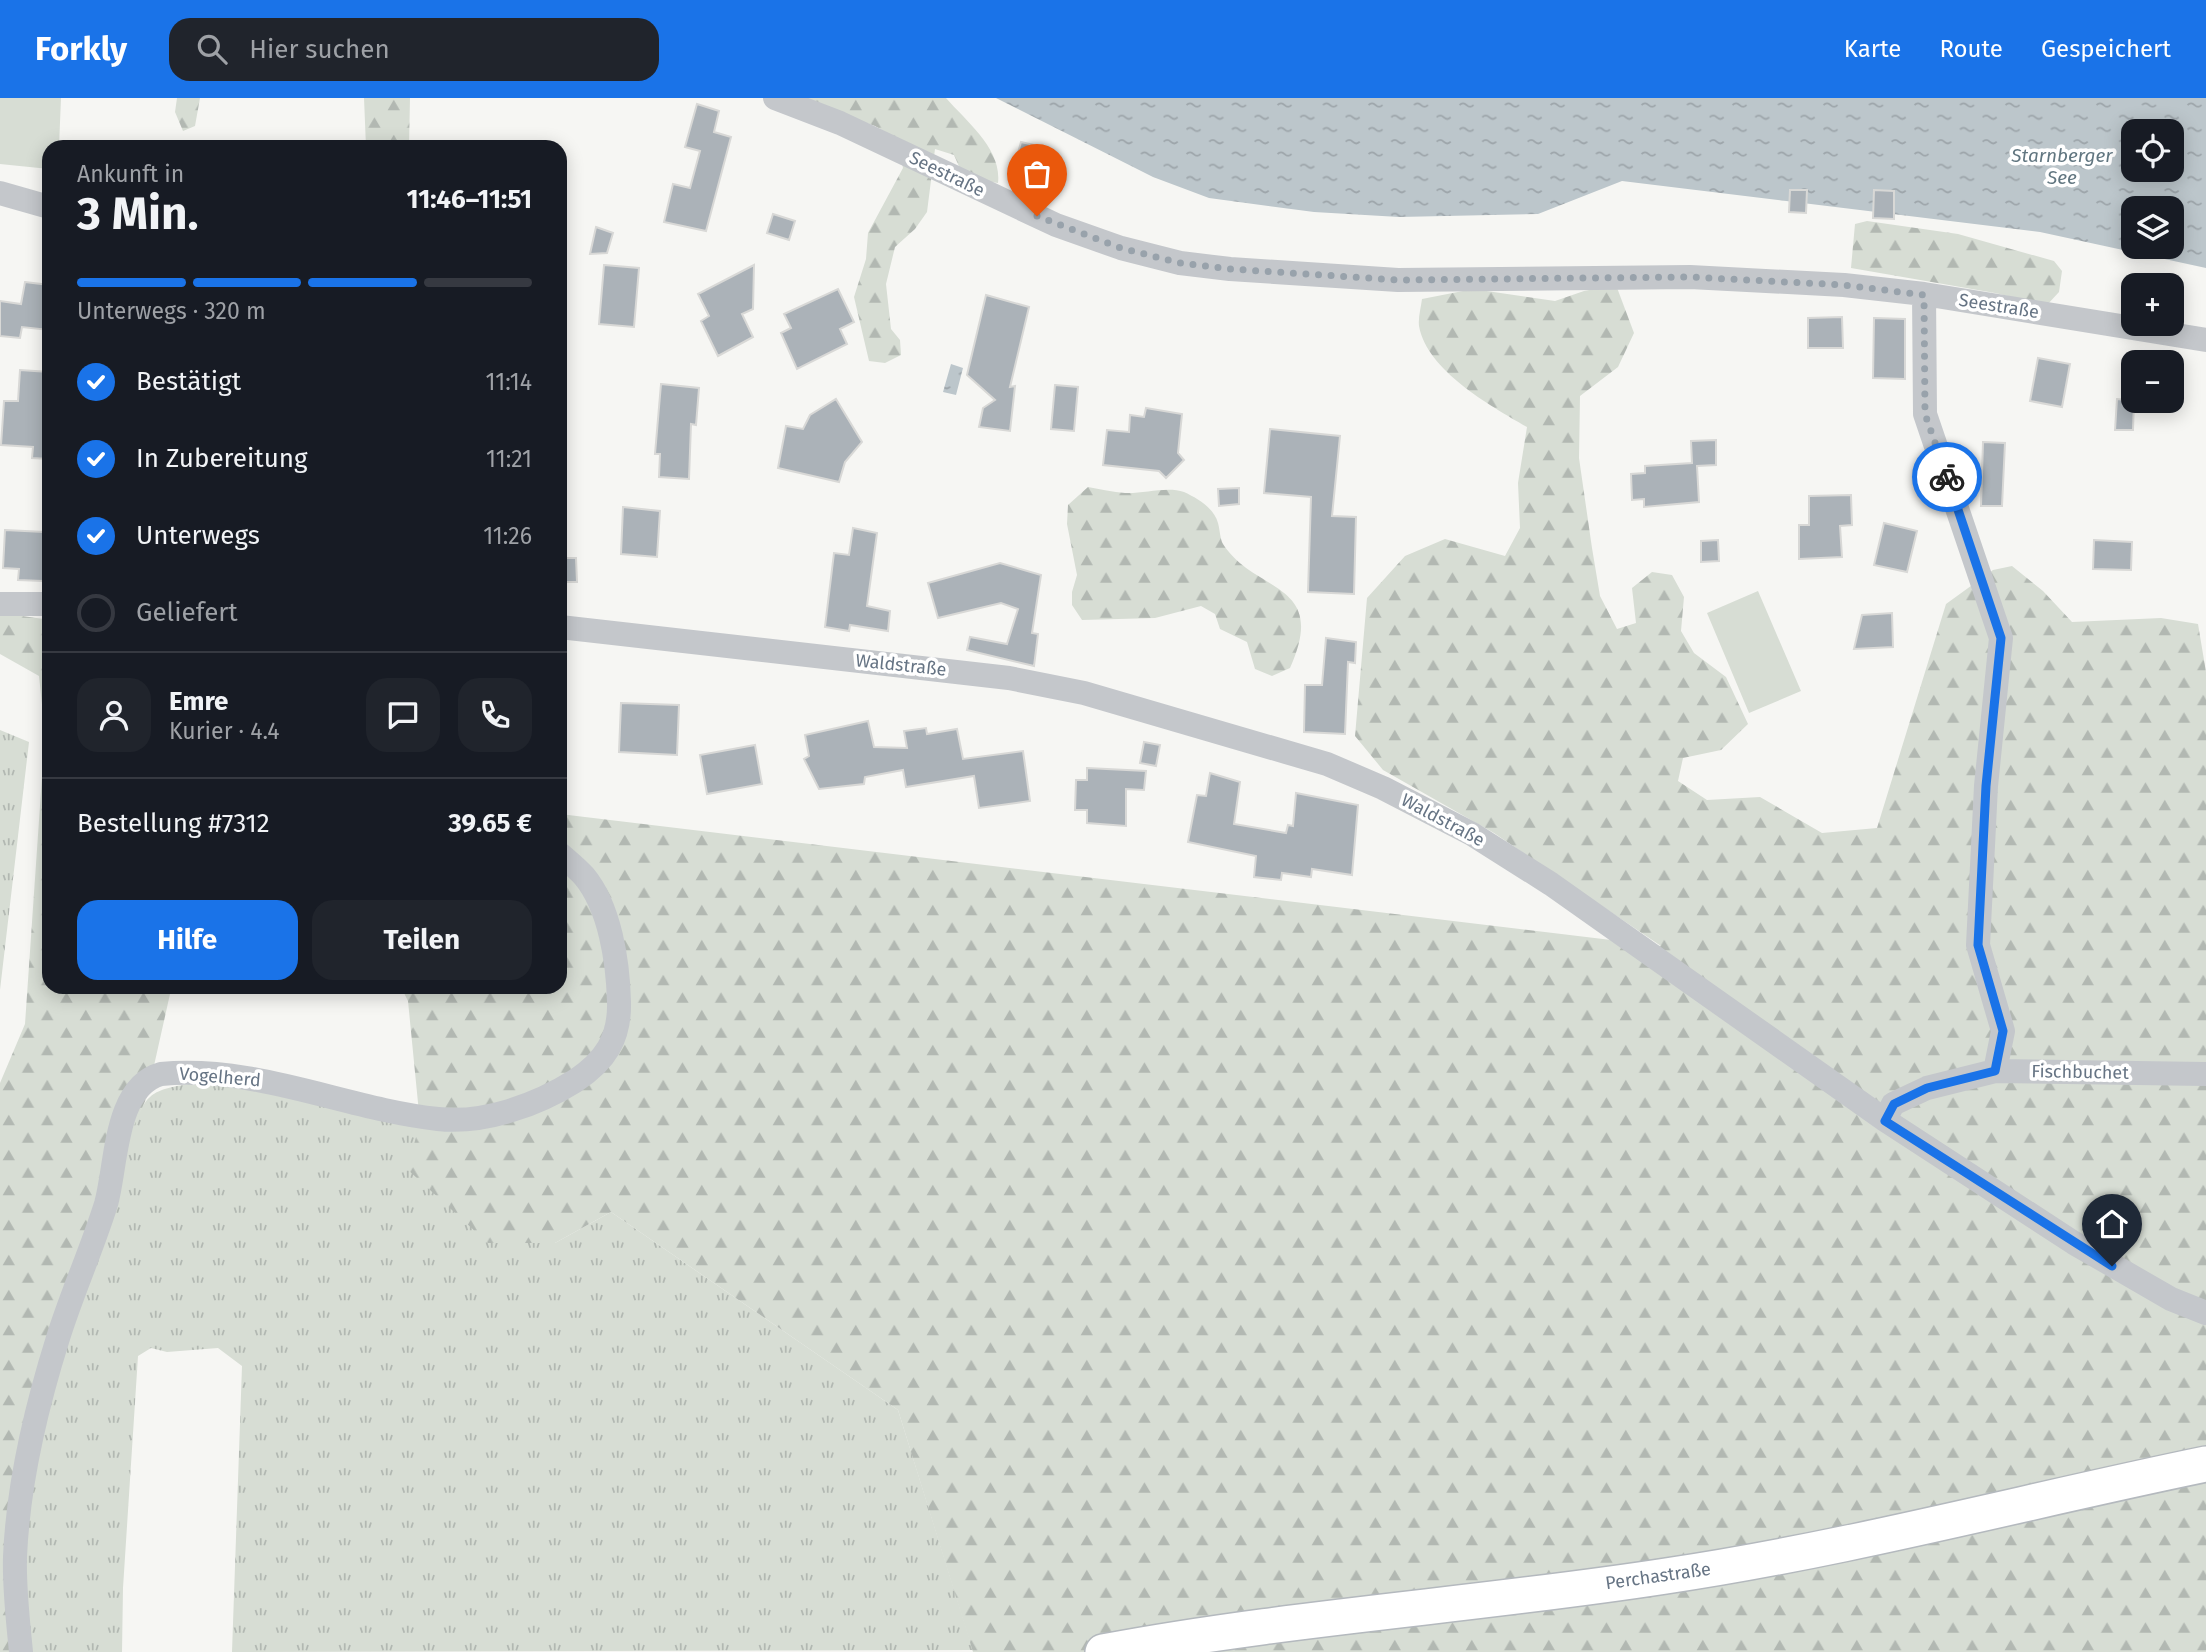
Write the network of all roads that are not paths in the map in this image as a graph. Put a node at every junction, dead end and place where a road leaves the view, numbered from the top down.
1 (775, 98) edge
2 (0, 193) edge
3 (42, 205) edge
4 (1924, 295) junction
5 (2206, 340) edge
6 (0, 604) edge
7 (42, 604) edge
8 (567, 628) edge
9 (567, 860) edge
10 (1995, 1071) junction
11 (2206, 1074) edge
12 (1885, 1121) junction
13 (2206, 1313) edge
14 (2206, 1464) edge
15 (21, 1652) edge
16 (1102, 1652) edge

1 - 4 street, Seestraße
2 - 3 street
4 - 5 street, Seestraße
4 - 10 street
6 - 7 street
8 - 12 street, Waldstraße
9 - 15 street, Vogelherd
10 - 11 street, Fischbuchet
10 - 12 street, Fischbuchet
12 - 13 street, Waldstraße
14 - 16 main road, Perchastraße

